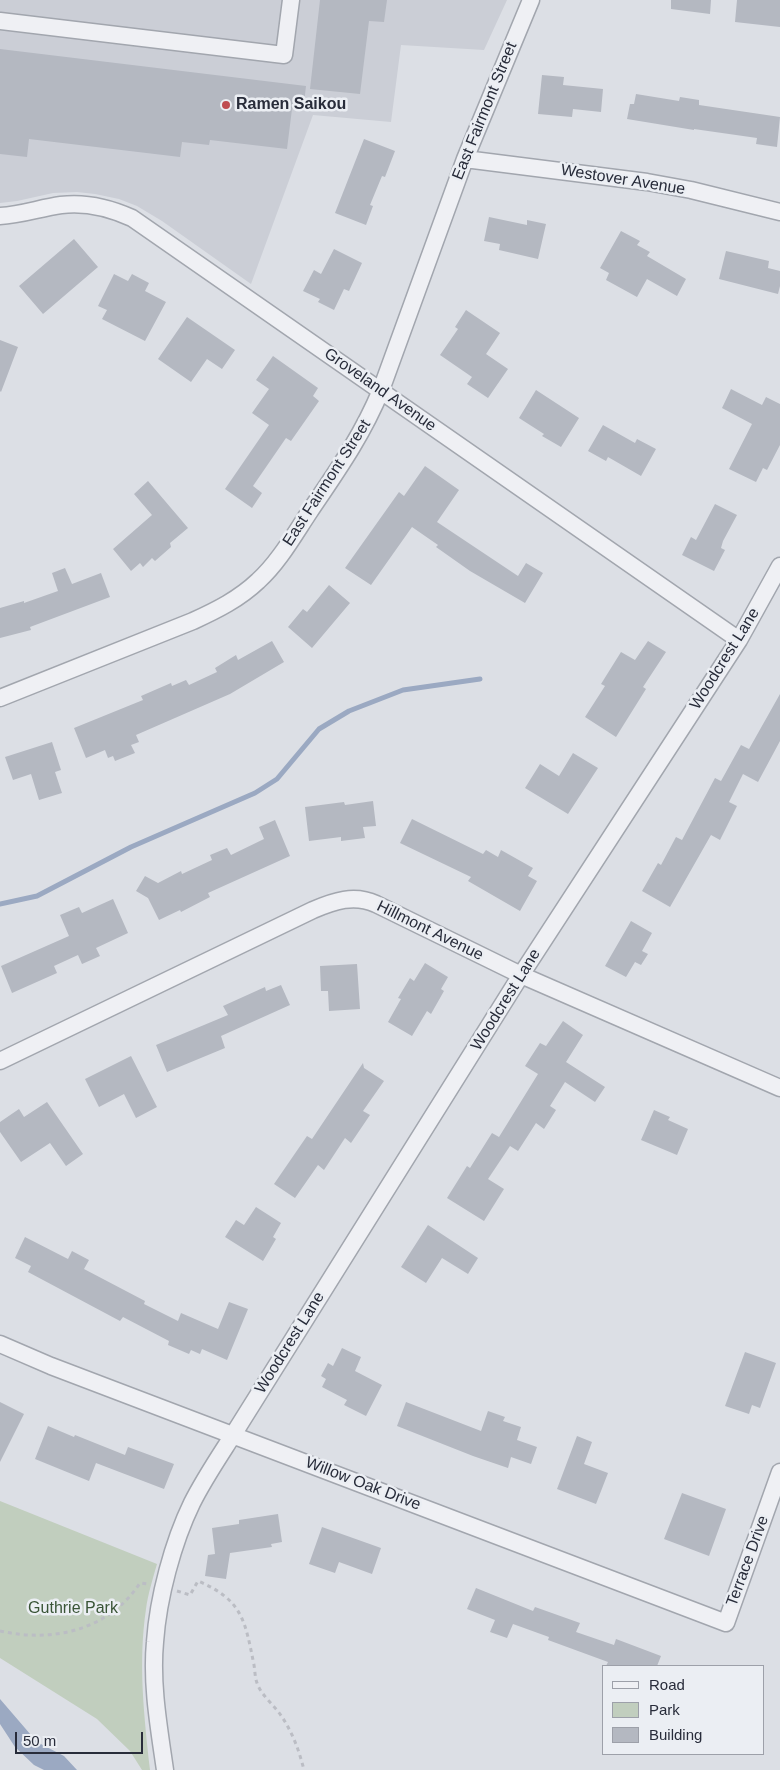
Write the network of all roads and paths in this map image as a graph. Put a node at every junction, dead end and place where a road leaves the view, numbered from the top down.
1 (290, 0) edge
2 (531, 0) edge
3 (0, 21) edge
4 (464, 159) junction
5 (780, 212) edge
6 (0, 216) edge
7 (381, 390) junction
8 (780, 566) edge
9 (739, 640) junction
10 (0, 698) edge
11 (521, 975) junction
12 (0, 1061) edge
13 (780, 1088) edge
14 (0, 1344) edge
15 (233, 1435) junction
16 (780, 1472) edge
17 (152, 1585) dead end
18 (178, 1591) dead end
19 (726, 1622) joint
20 (0, 1631) edge
21 (165, 1770) edge
22 (304, 1770) edge

1 - 3 street
2 - 4 street, East Fairmont Street
4 - 5 street, Westover Avenue
4 - 7 street, East Fairmont Street
6 - 7 street, Groveland Avenue
7 - 9 street, Groveland Avenue
7 - 10 street, East Fairmont Street
8 - 9 street, Woodcrest Lane
9 - 11 street, Woodcrest Lane
11 - 12 street, Hillmont Avenue
11 - 13 street, Hillmont Avenue
11 - 15 street, Woodcrest Lane
14 - 15 street, Willow Oak Drive
15 - 19 street, Willow Oak Drive
15 - 21 street, Woodcrest Lane
16 - 19 street, Terrace Drive
17 - 20 path
18 - 22 path

